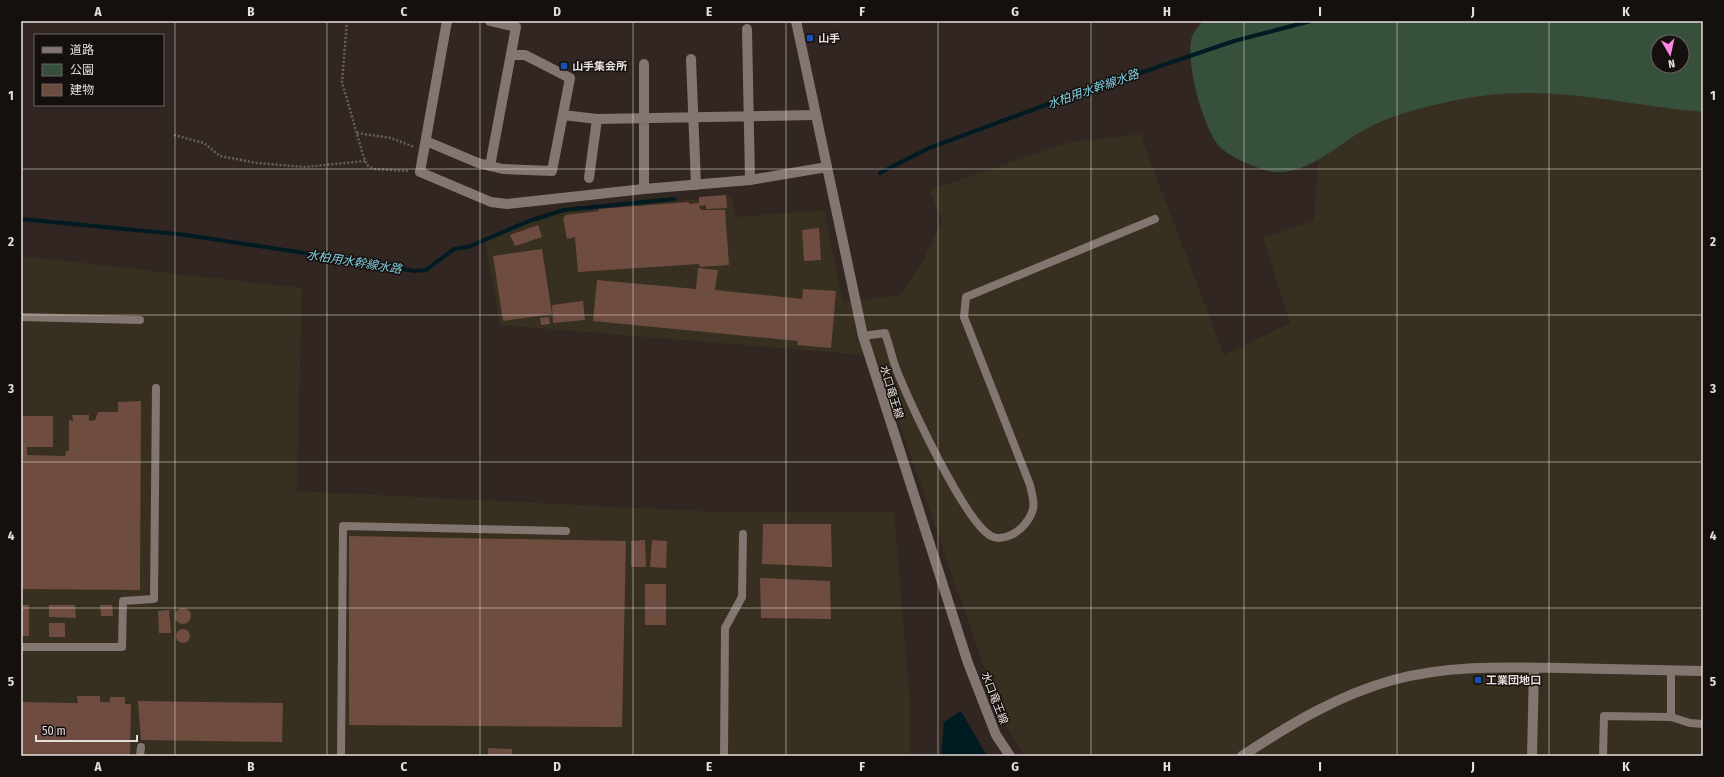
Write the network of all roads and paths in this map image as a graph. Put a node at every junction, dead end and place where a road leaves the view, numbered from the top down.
1 (347, 21) edge
2 (446, 21) edge
3 (490, 21) edge
4 (796, 21) edge
5 (747, 29) dead end
6 (511, 55) junction
7 (691, 59) dead end
8 (644, 64) dead end
9 (563, 115) junction
10 (815, 115) junction
11 (749, 117) junction
12 (644, 118) junction
13 (694, 118) junction
14 (596, 119) junction
15 (357, 133) junction
16 (174, 135) dead end
17 (425, 146) junction
18 (365, 161) junction
19 (490, 166) junction
20 (827, 167) junction
21 (420, 172) junction
22 (589, 178) dead end
23 (750, 180) junction
24 (696, 185) junction
25 (644, 189) junction
26 (1155, 219) dead end
27 (21, 317) edge
28 (140, 320) dead end
29 (862, 336) junction
30 (156, 388) dead end
31 (566, 531) dead end
32 (743, 534) dead end
33 (21, 647) edge
34 (1534, 668) junction
35 (1671, 670) junction
36 (1703, 671) edge
37 (1671, 718) junction
38 (1703, 724) edge
39 (140, 747) dead end
40 (140, 756) edge
41 (341, 756) edge
42 (724, 756) edge
43 (1010, 756) edge
44 (1242, 756) edge
45 (1532, 756) edge
46 (1603, 756) edge

1 - 15 path
2 - 17 street
3 - 6 street
4 - 10 street, 水口竜王線
5 - 11 street
6 - 9 street
6 - 19 street
7 - 13 street
8 - 12 street
9 - 14 street
9 - 19 street
10 - 11 street
10 - 20 street, 水口竜王線
11 - 13 street
11 - 23 street
12 - 13 street
12 - 14 street
12 - 25 street
13 - 24 street
14 - 22 street
15 - 17 path
15 - 18 path
16 - 18 path
17 - 19 street
17 - 21 street
18 - 21 path
20 - 23 street
20 - 29 street, 水口竜王線
21 - 25 street
23 - 24 street
24 - 25 street
26 - 29 lane
27 - 28 lane
29 - 43 street, 水口竜王線
30 - 33 lane
31 - 41 lane
32 - 42 lane
34 - 35 street
34 - 44 street
34 - 45 street
35 - 36 street
35 - 37 lane
37 - 38 lane
37 - 46 lane
39 - 40 lane

